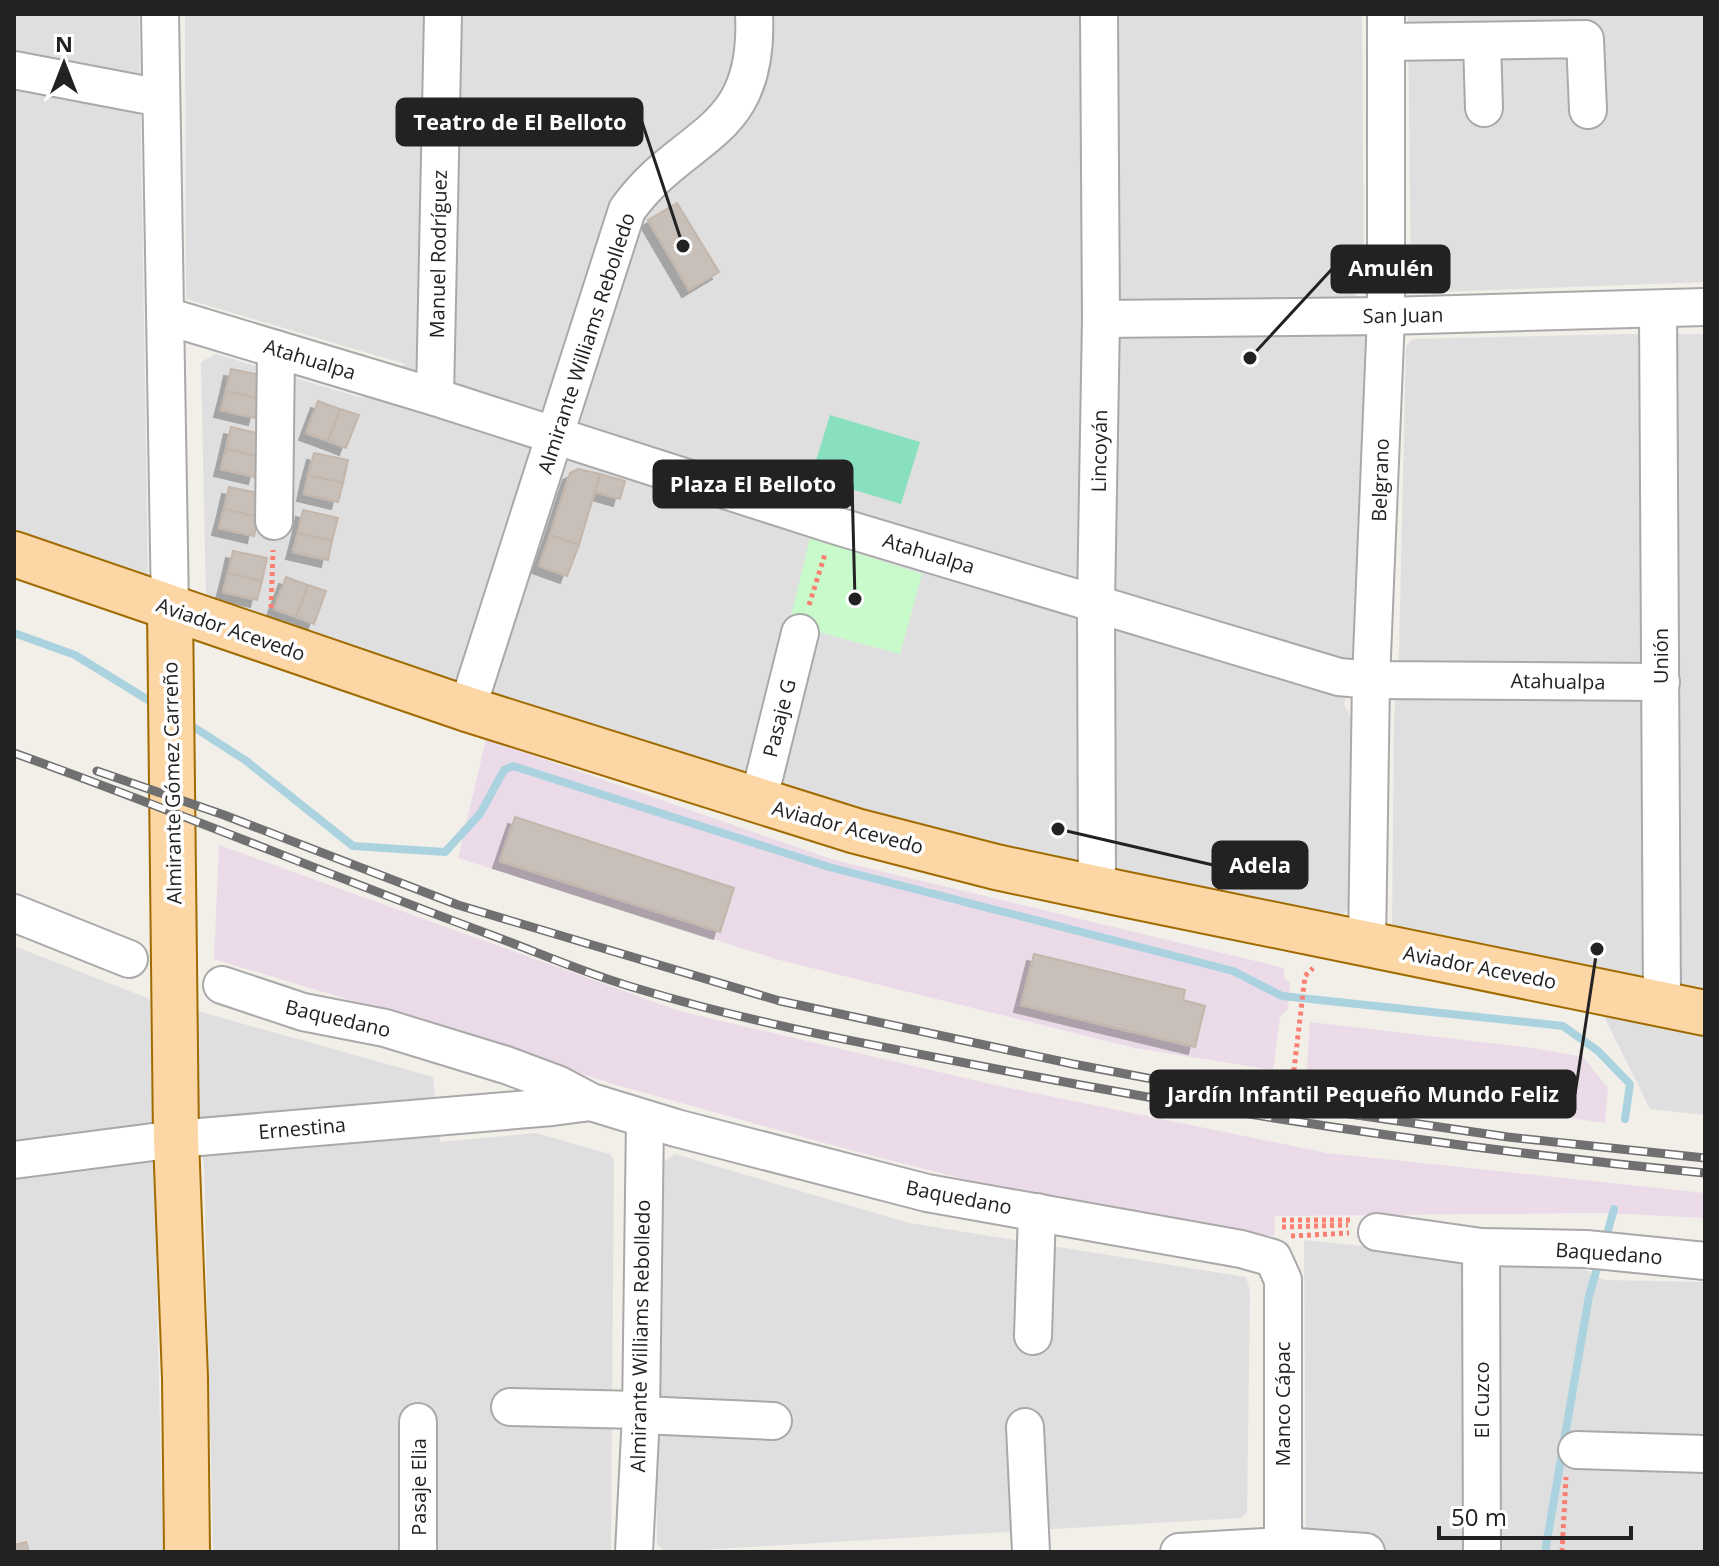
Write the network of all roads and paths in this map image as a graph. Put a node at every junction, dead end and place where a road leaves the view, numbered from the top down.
1 (160, 14) edge
2 (443, 14) edge
3 (754, 14) edge
4 (1099, 14) edge
5 (1386, 28) edge
6 (1482, 42) junction
7 (14, 70) edge
8 (161, 98) junction
9 (1484, 108) dead end
10 (1588, 110) dead end
11 (1705, 307) edge
12 (1658, 309) junction
13 (166, 316) junction
14 (1386, 316) junction
15 (1101, 319) junction
16 (276, 349) junction
17 (435, 397) junction
18 (555, 437) junction
19 (274, 521) joint
20 (834, 525) junction
21 (14, 554) edge
22 (1096, 603) junction
23 (170, 609) junction
24 (800, 633) joint
25 (269, 642) junction
26 (1371, 680) junction
27 (1661, 682) junction
28 (467, 709) junction
29 (758, 802) junction
30 (1097, 888) junction
31 (14, 913) edge
32 (1367, 945) junction
33 (129, 959) dead end
34 (1305, 976) dead end
35 (222, 985) dead end
36 (1662, 1004) junction
37 (1705, 1013) edge
38 (1291, 1095) dead end
39 (591, 1102) junction
40 (645, 1120) junction
41 (176, 1139) junction
42 (14, 1160) edge
43 (1037, 1212) junction
44 (1282, 1220) dead end
45 (1362, 1225) junction
46 (1277, 1247) junction
47 (1481, 1247) junction
48 (1705, 1261) edge
49 (1033, 1336) dead end
50 (510, 1407) dead end
51 (640, 1412) junction
52 (773, 1421) dead end
53 (418, 1422) dead end
54 (1025, 1427) dead end
55 (1577, 1450) joint
56 (1705, 1454) edge
57 (1283, 1549) edge
58 (187, 1552) edge
59 (418, 1552) edge
60 (634, 1552) edge
61 (1031, 1552) edge
62 (1179, 1552) edge
63 (1366, 1552) edge
64 (1482, 1552) edge
65 (1562, 1552) edge

1 - 8 street, Almirante Gómez Carreño
2 - 17 street, Manuel Rodríguez
3 - 18 street, Almirante Williams Rebolledo
4 - 15 street, Lincoyán
5 - 6 street
5 - 14 street, Belgrano
6 - 9 street
6 - 10 street
7 - 8 street
8 - 13 street, Almirante Gómez Carreño
11 - 12 street, San Juan
12 - 14 street, San Juan
12 - 27 street, Unión
13 - 16 street, Atahualpa
13 - 23 street, Almirante Gómez Carreño
14 - 15 street, San Juan
14 - 26 street, Belgrano
15 - 22 street, Lincoyán
16 - 17 street, Atahualpa
16 - 19 street
17 - 18 street, Atahualpa
18 - 20 street, Atahualpa
18 - 28 street, Almirante Williams Rebolledo
19 - 25 path
20 - 22 street, Atahualpa
20 - 24 path
21 - 23 main road, Aviador Acevedo
22 - 26 street, Atahualpa
22 - 30 street, Lincoyán
23 - 25 main road, Aviador Acevedo
23 - 41 main road, Almirante Gómez Carreño
24 - 29 street, Pasaje G
25 - 28 main road, Aviador Acevedo
26 - 27 street, Atahualpa
26 - 32 street, Belgrano
27 - 36 street, Unión
28 - 29 main road, Aviador Acevedo
29 - 30 main road, Aviador Acevedo
30 - 32 main road, Aviador Acevedo
31 - 33 street
32 - 36 main road, Aviador Acevedo
34 - 38 path
35 - 39 street, Baquedano
36 - 37 main road, Aviador Acevedo
39 - 40 street, Baquedano
39 - 41 street, Ernestina
40 - 43 street, Baquedano
40 - 51 street, Almirante Williams Rebolledo
41 - 42 street, Ernestina
41 - 58 main road, Almirante Gómez Carreño
43 - 46 street, Baquedano
43 - 49 street
44 - 45 path
45 - 46 path
45 - 46 path
45 - 47 street, Baquedano
46 - 57 street, Manco Cápac
47 - 48 street, Baquedano
47 - 64 street, El Cuzco
50 - 51 street
51 - 52 street
51 - 60 street, Almirante Williams Rebolledo
53 - 59 street, Pasaje Elia
54 - 61 street
55 - 56 street
55 - 65 path
57 - 62 street
57 - 63 street

